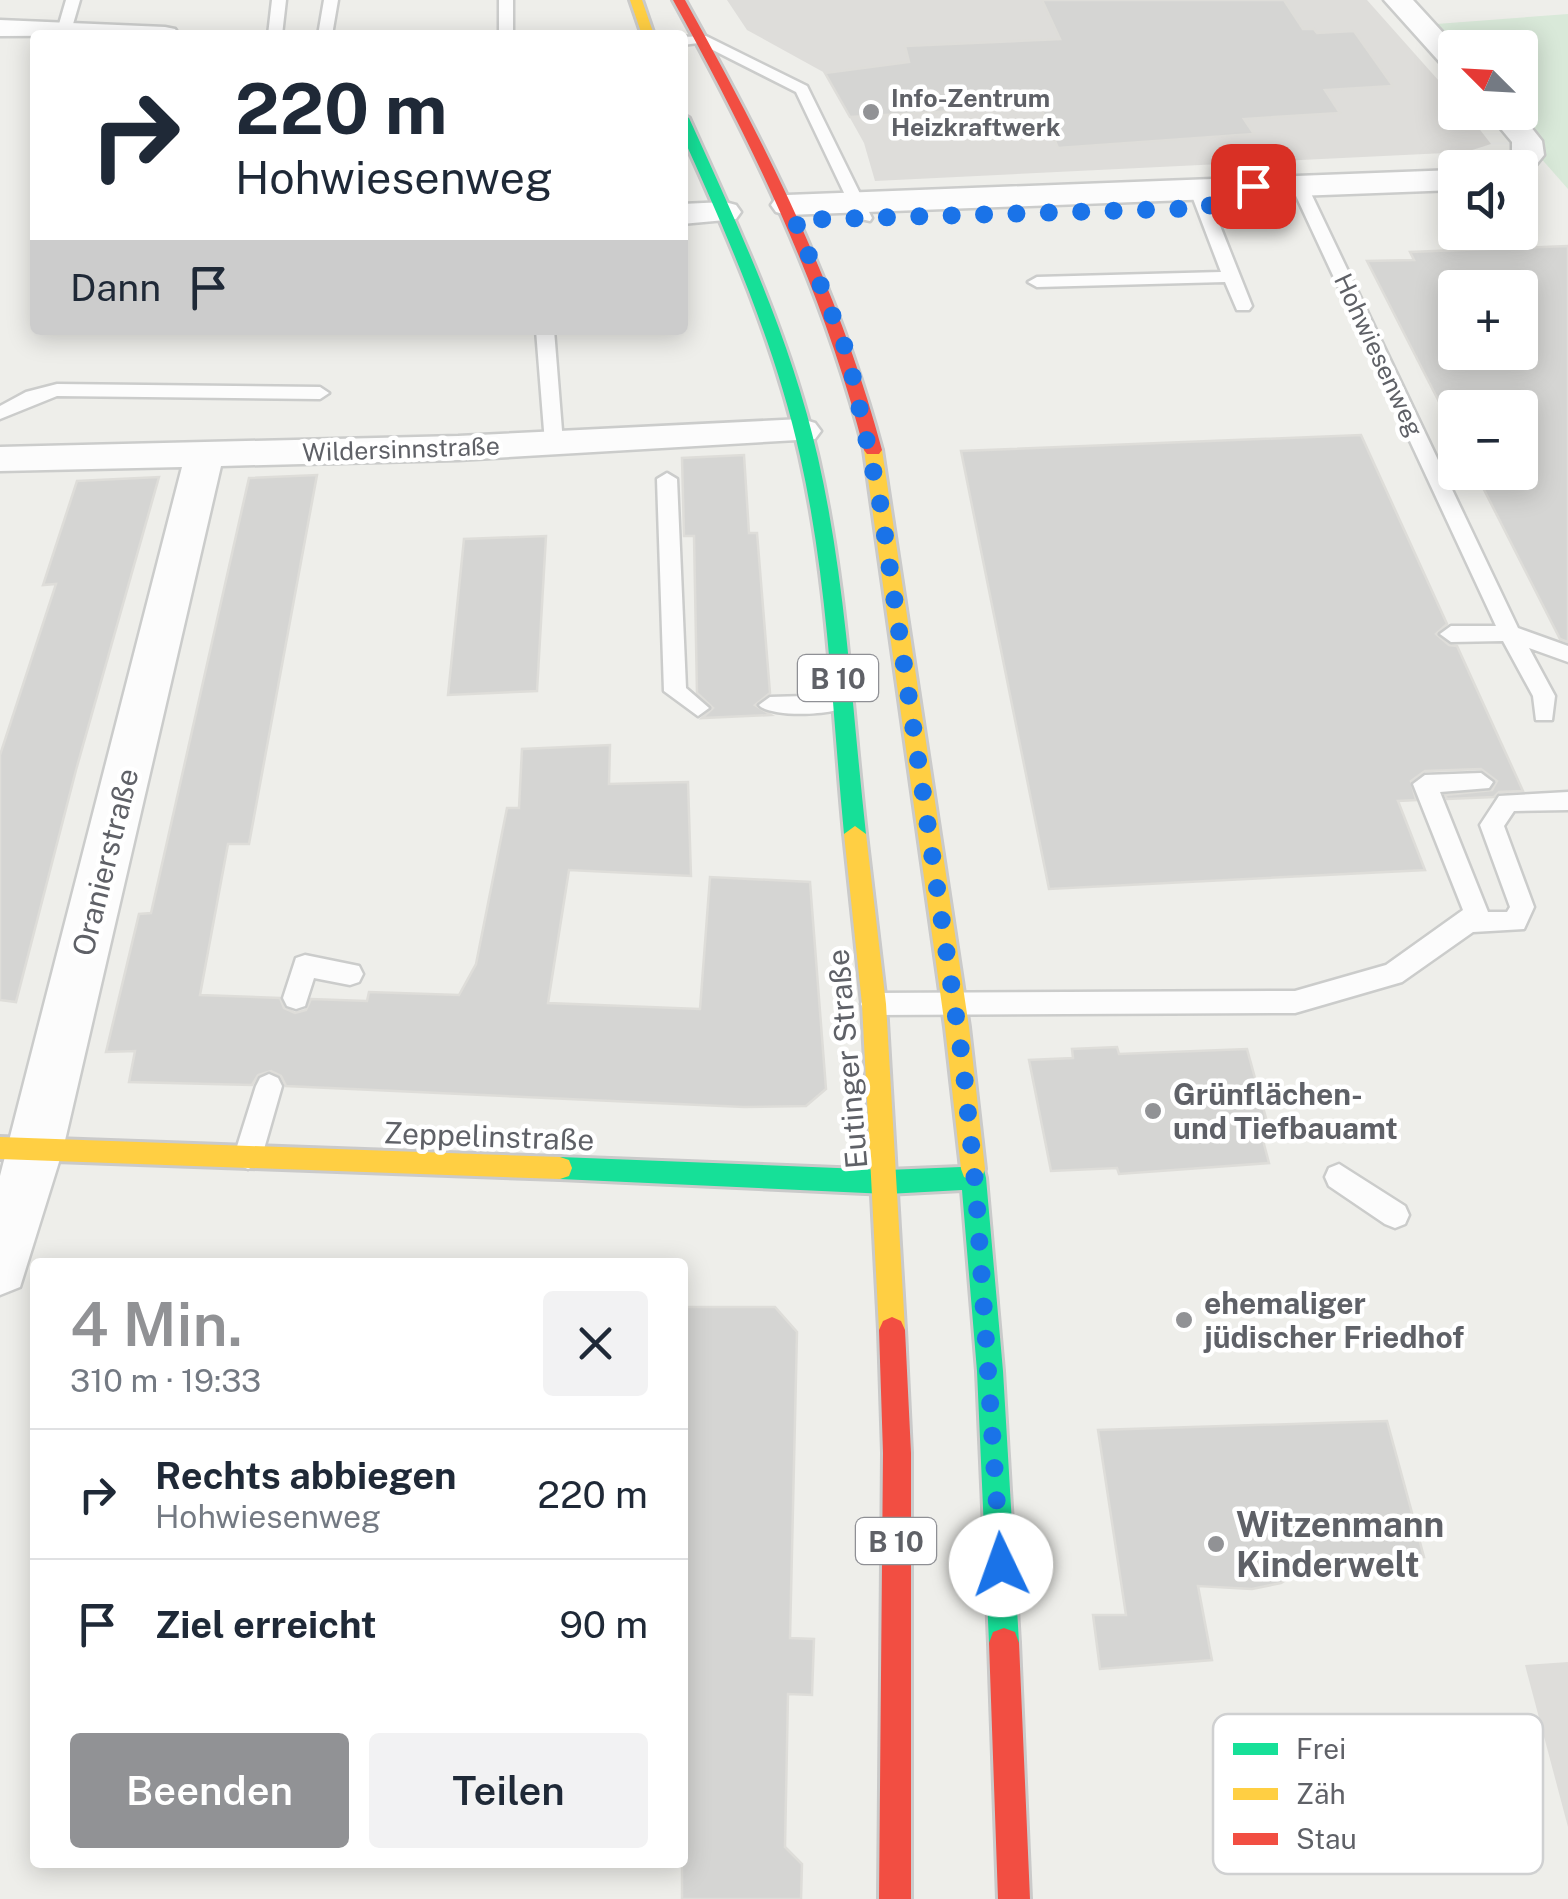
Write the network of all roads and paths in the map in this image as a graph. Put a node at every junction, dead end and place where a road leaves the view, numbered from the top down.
1 (73, 0) edge
2 (279, 0) edge
3 (331, 0) edge
4 (506, 0) edge
5 (636, 0) edge
6 (679, 0) edge
7 (1398, 0) edge
8 (0, 28) edge
9 (43, 30) edge
10 (64, 30) edge
11 (276, 30) edge
12 (326, 30) edge
13 (506, 30) edge
14 (646, 30) edge
15 (692, 40) edge
16 (1438, 44) edge
17 (688, 126) edge
18 (1438, 181) edge
19 (1299, 186) junction
20 (1202, 198) junction
21 (861, 209) junction
22 (688, 214) edge
23 (759, 220) junction
24 (1233, 277) junction
25 (1037, 282) dead end
26 (1244, 306) dead end
27 (546, 335) edge
28 (320, 393) dead end
29 (0, 414) edge
30 (802, 430) junction
31 (554, 443) junction
32 (204, 456) junction
33 (0, 459) edge
34 (667, 479) dead end
35 (1510, 633) junction
36 (1451, 634) dead end
37 (1568, 654) edge
38 (841, 703) junction
39 (770, 705) dead end
40 (698, 708) dead end
41 (1544, 714) dead end
42 (1481, 782) dead end
43 (1568, 801) edge
44 (1469, 922) junction
45 (350, 974) dead end
46 (296, 998) dead end
47 (954, 1003) junction
48 (874, 1004) junction
49 (269, 1086) dead end
50 (18, 1149) edge
51 (248, 1156) junction
52 (1339, 1177) dead end
53 (974, 1178) junction
54 (887, 1182) junction
55 (1395, 1215) dead end
56 (0, 1266) edge
57 (895, 1899) edge
58 (1014, 1899) edge

1 - 10 lane
2 - 11 lane
3 - 12 lane
4 - 13 lane
5 - 14 main road
6 - 15 main road, Eutinger Straße / B 10
7 - 16 street
8 - 9 street
15 - 21 lane
15 - 23 main road, Eutinger Straße / B 10
17 - 23 main road, Eutinger Straße / B 10
18 - 19 street
19 - 20 street
19 - 35 lane, Hohwiesenweg
20 - 21 street
20 - 24 lane
21 - 23 street
22 - 23 street
23 - 30 main road, Eutinger Straße / B 10
23 - 47 main road, Eutinger Straße / B 10
24 - 25 lane
24 - 26 lane
27 - 31 lane
28 - 29 lane
30 - 31 street, Wildersinnstraße
30 - 38 main road, Eutinger Straße / B 10
31 - 32 street, Wildersinnstraße
32 - 33 street, Wildersinnstraße
32 - 50 street, Oranierstraße
34 - 40 lane
35 - 36 lane
35 - 37 lane
35 - 41 lane, Hohwiesenweg
38 - 39 lane
38 - 48 main road, Eutinger Straße / B 10
42 - 44 lane
43 - 44 lane
44 - 47 lane
45 - 46 lane
47 - 48 lane
47 - 53 main road, Eutinger Straße / B 10
48 - 54 main road, Eutinger Straße / B 10
49 - 51 lane
50 - 51 main road, Zeppelinstraße
50 - 56 street, Oranierstraße
51 - 54 main road, Zeppelinstraße
52 - 55 lane
53 - 54 main road, Zeppelinstraße
53 - 58 main road, Eutinger Straße / B 10
54 - 57 main road, Eutinger Straße / B 10

